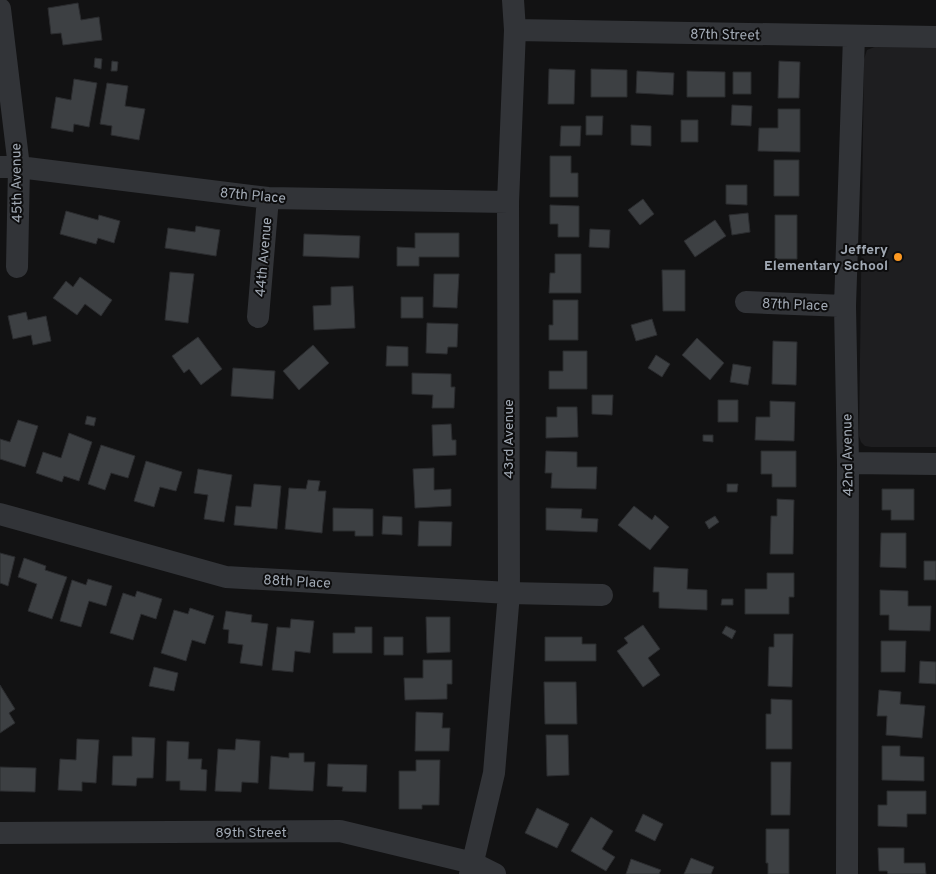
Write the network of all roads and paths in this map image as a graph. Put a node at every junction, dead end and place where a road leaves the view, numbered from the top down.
1 (513, 0) edge
2 (0, 9) edge
3 (514, 30) junction
4 (854, 36) junction
5 (936, 37) edge
6 (9, 167) edge
7 (268, 198) junction
8 (508, 202) junction
9 (16, 268) dead end
10 (746, 302) dead end
11 (845, 306) junction
12 (258, 317) dead end
13 (848, 463) junction
14 (936, 464) edge
15 (0, 514) edge
16 (509, 593) junction
17 (602, 595) dead end
18 (0, 833) edge
19 (471, 868) edge
20 (495, 874) edge
21 (847, 874) edge

1 - 3 street, 43rd Avenue
2 - 6 street, 45th Avenue
3 - 4 street, 87th Street
3 - 8 street, 43rd Avenue
4 - 5 street, 87th Street
4 - 11 street, 42nd Avenue
6 - 7 street, 87th Place
6 - 9 street, 45th Avenue
7 - 8 street, 87th Place
7 - 12 street, 44th Avenue
8 - 16 street, 43rd Avenue
10 - 11 street, 87th Place
11 - 13 street, 42nd Avenue
13 - 14 street
13 - 21 street, 42nd Avenue
15 - 16 street, 88th Place
16 - 17 street, 88th Place
16 - 19 street, 43rd Avenue
18 - 19 street, 89th Street
19 - 20 street, 89th Street

